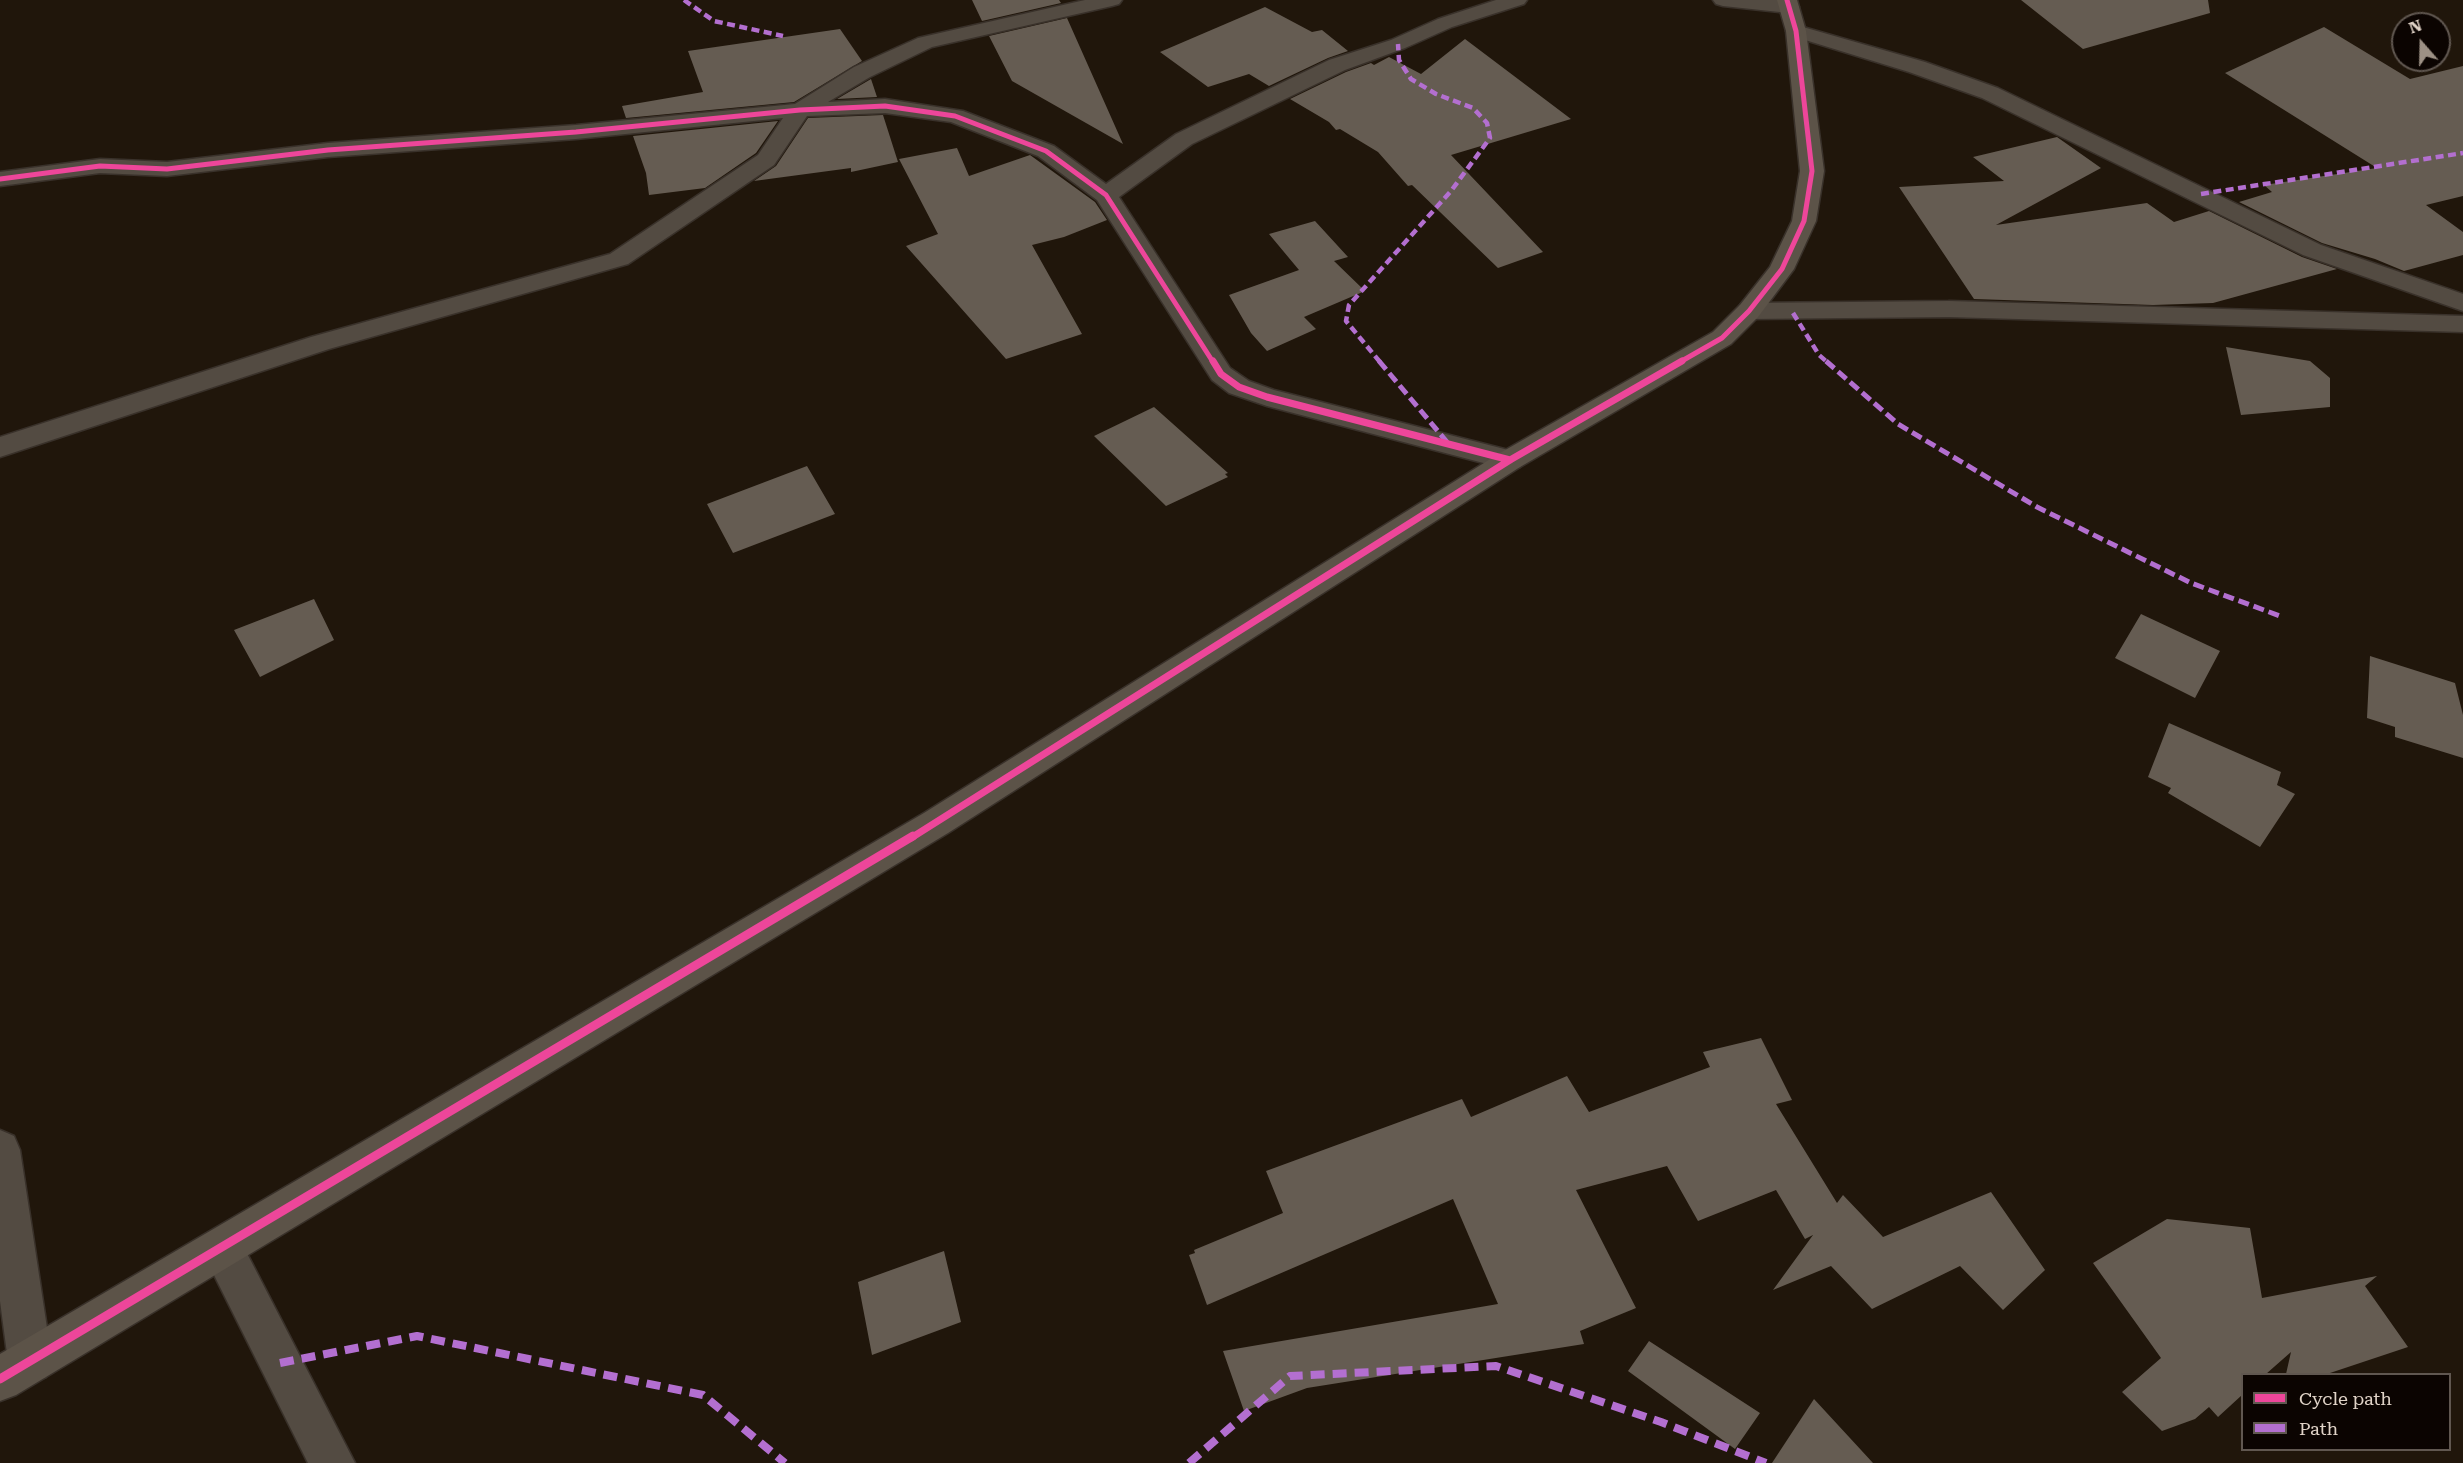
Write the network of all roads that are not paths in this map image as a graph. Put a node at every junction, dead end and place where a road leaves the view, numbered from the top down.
1 (1112, 0) edge
2 (1517, 0) edge
3 (1723, 0) edge
4 (1791, 13) edge
5 (800, 110) junction
6 (0, 179) edge
7 (1106, 195) junction
8 (2463, 303) edge
9 (1749, 311) junction
10 (2463, 324) edge
11 (0, 447) edge
12 (1510, 460) junction
13 (0, 1150) edge
14 (222, 1249) junction
15 (15, 1370) edge
16 (332, 1463) edge

1 - 5 street
2 - 7 street
3 - 4 street
4 - 8 street
4 - 9 street
5 - 6 street
5 - 7 street
5 - 11 street
7 - 12 street
9 - 10 street
9 - 12 street
12 - 14 street
13 - 15 street
14 - 15 street
14 - 16 street

